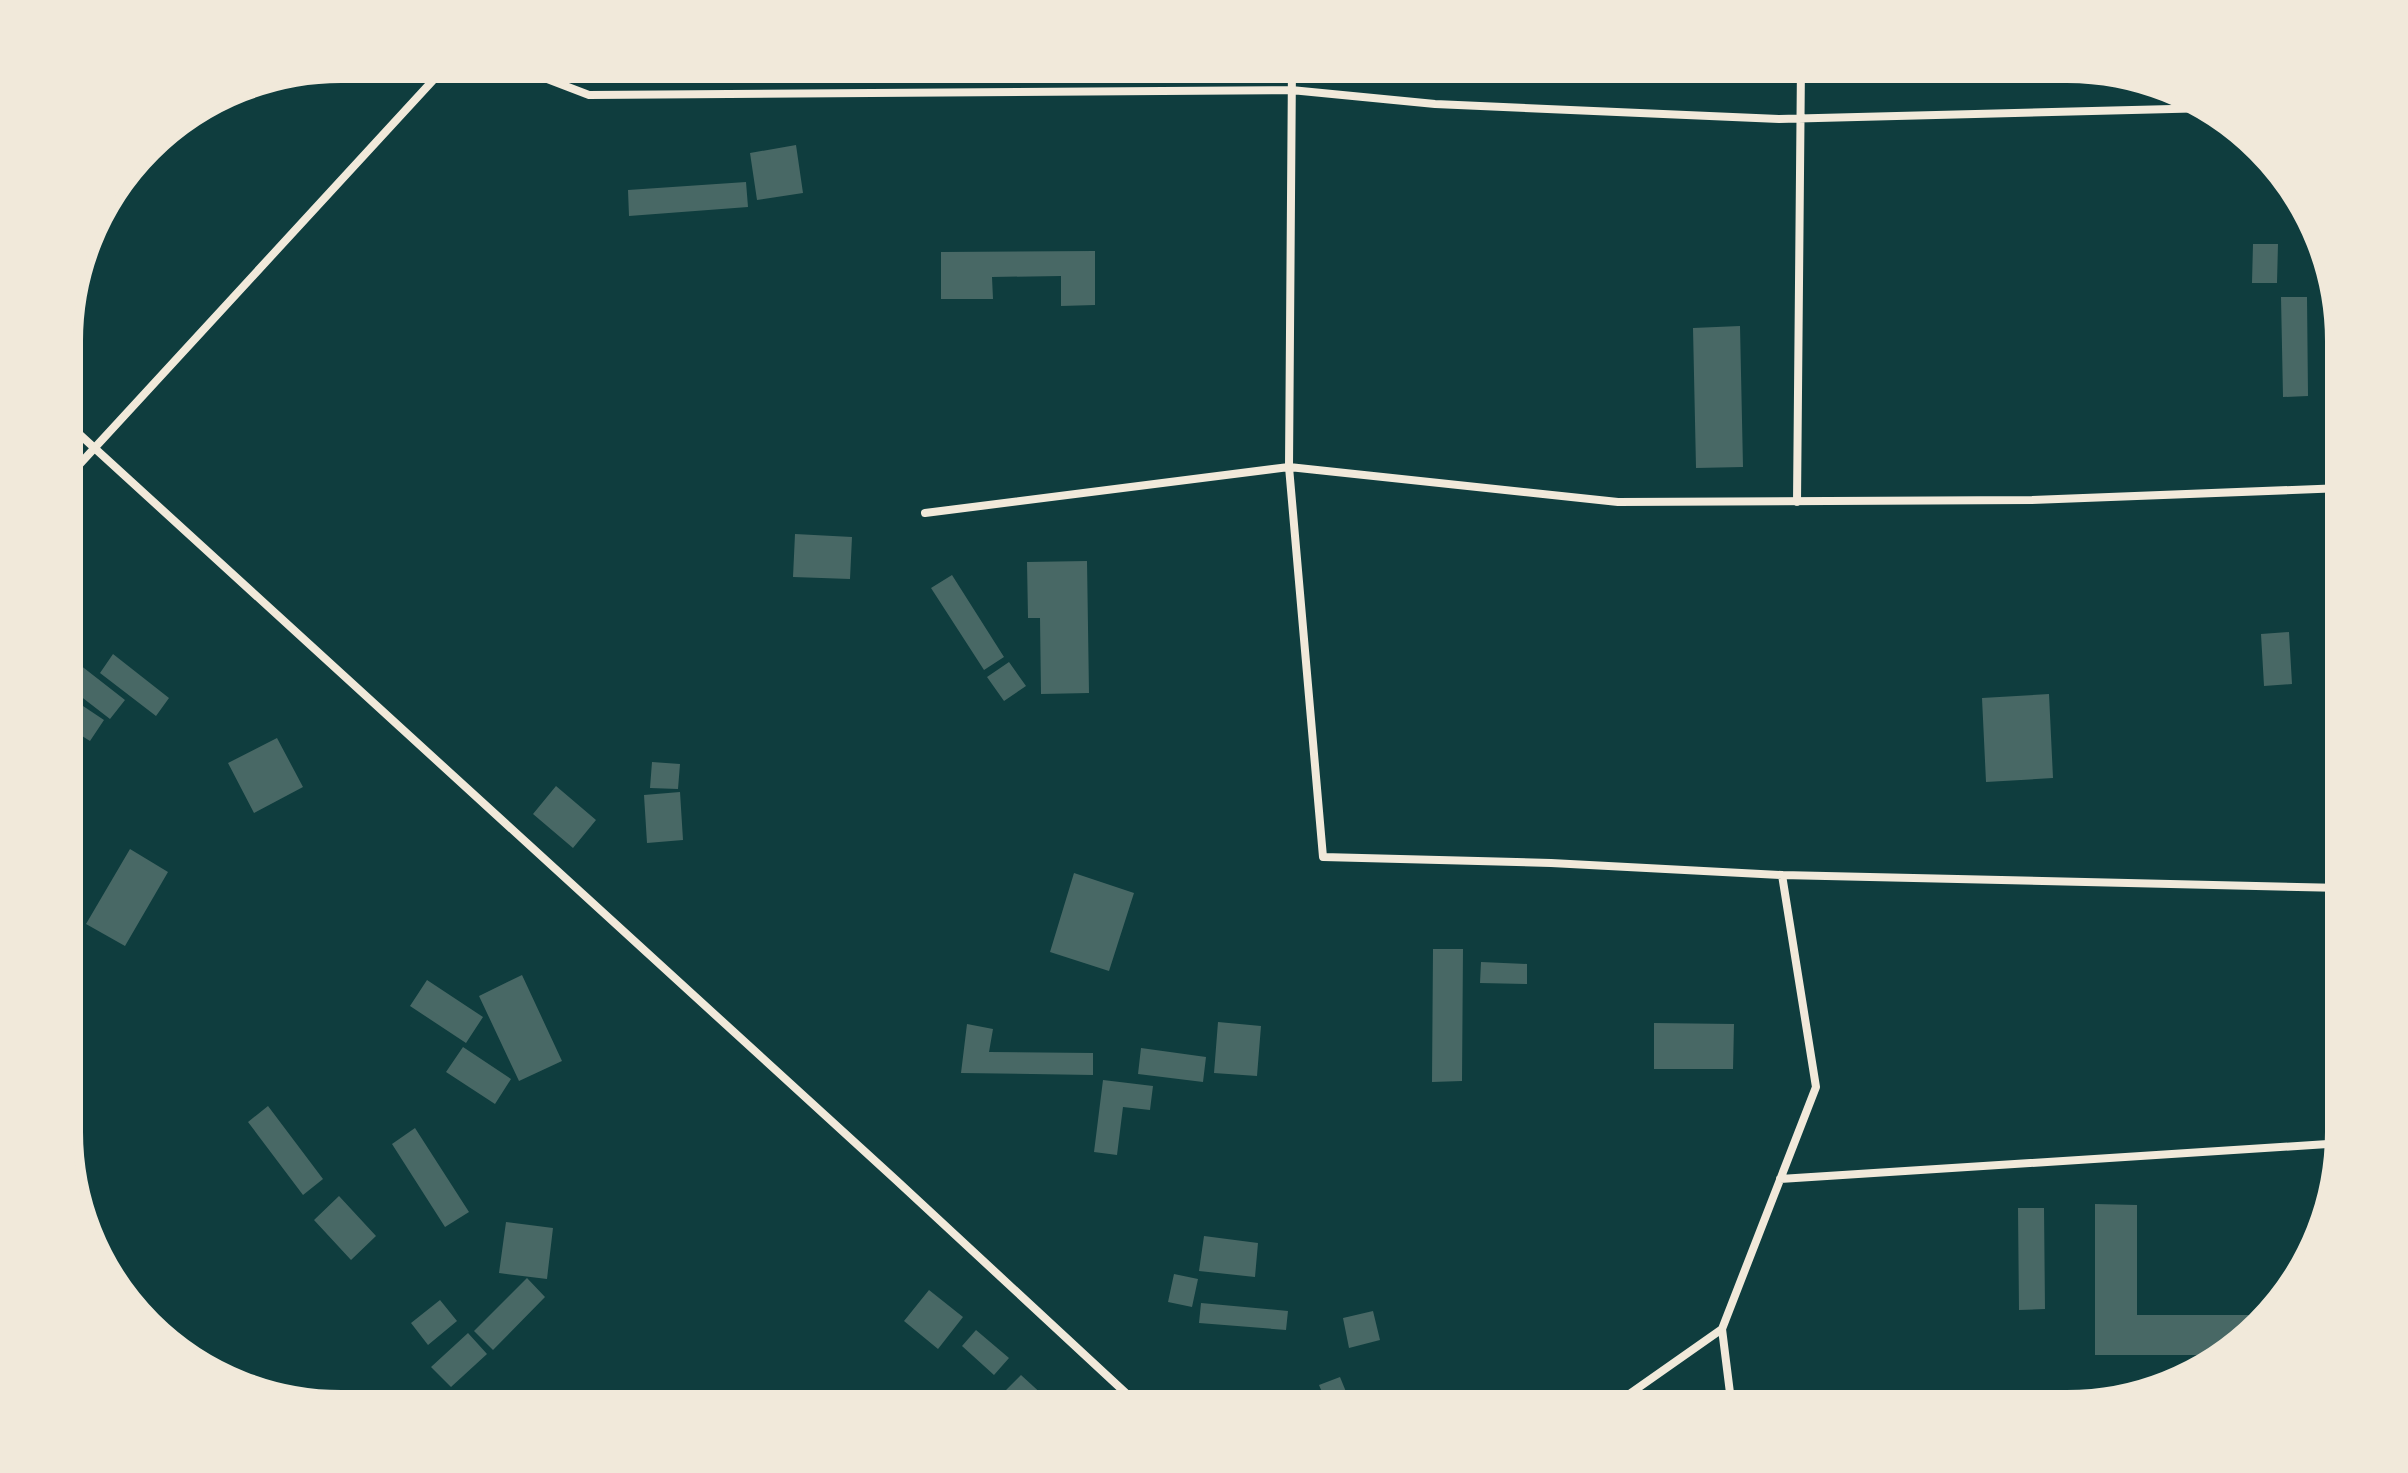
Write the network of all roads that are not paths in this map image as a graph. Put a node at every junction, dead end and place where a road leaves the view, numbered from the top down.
1 (435, 78) edge
2 (545, 78) edge
3 (1291, 78) edge
4 (1801, 78) edge
5 (1291, 90) junction
6 (2189, 109) edge
7 (1802, 119) junction
8 (78, 433) edge
9 (94, 448) junction
10 (78, 466) edge
11 (1289, 467) junction
12 (2329, 489) edge
13 (1797, 502) junction
14 (925, 513) dead end
15 (1782, 875) junction
16 (2329, 888) edge
17 (2329, 1144) edge
18 (1780, 1179) junction
19 (1722, 1329) junction
20 (1629, 1394) edge
21 (1730, 1394) edge
22 (1127, 1395) edge

1 - 9 street
2 - 5 street
3 - 5 street
4 - 7 street
5 - 7 street
5 - 11 street
6 - 7 street
7 - 13 street
8 - 9 street
9 - 10 street
9 - 22 street
11 - 13 street
11 - 14 street
11 - 15 street
12 - 13 street
15 - 16 street
15 - 18 street
17 - 18 street
18 - 19 street
19 - 20 street
19 - 21 street

